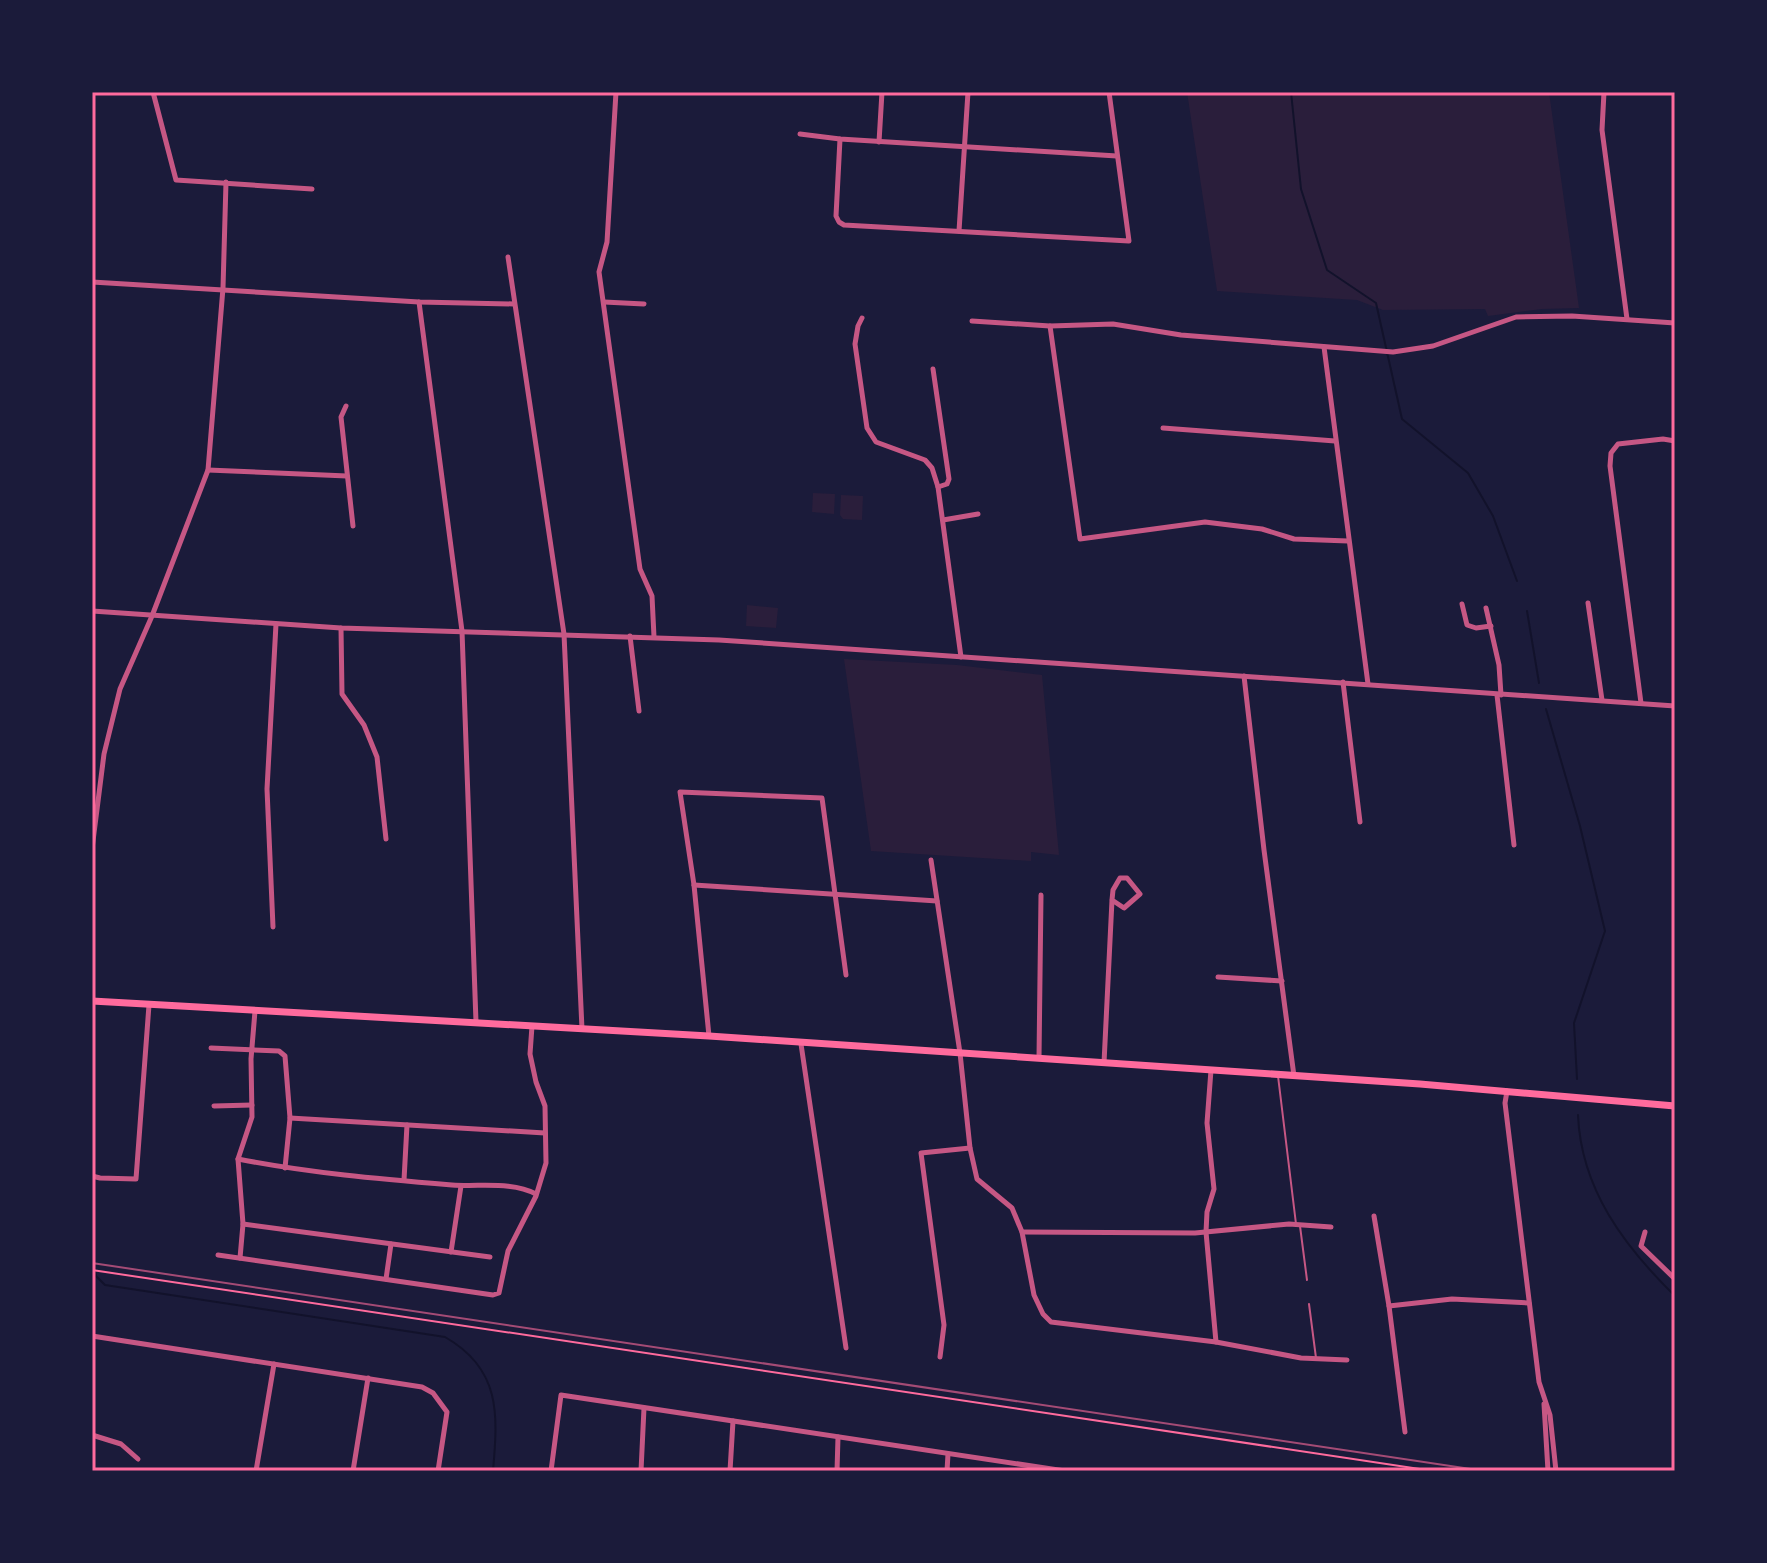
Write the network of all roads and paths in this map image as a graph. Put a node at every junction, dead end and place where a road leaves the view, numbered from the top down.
1 (153, 92) edge
2 (616, 92) edge
3 (882, 92) edge
4 (968, 92) edge
5 (1109, 92) edge
6 (1604, 92) edge
7 (800, 134) dead end
8 (840, 139) junction
9 (879, 142) junction
10 (964, 146) junction
11 (1117, 156) junction
12 (226, 182) junction
13 (312, 189) dead end
14 (959, 231) junction
15 (508, 257) dead end
16 (92, 282) edge
17 (223, 288) junction
18 (419, 302) junction
19 (604, 302) junction
20 (514, 304) junction
21 (644, 304) dead end
22 (862, 318) dead end
23 (1627, 319) junction
24 (972, 321) dead end
25 (1675, 323) edge
26 (1050, 326) junction
27 (1324, 347) junction
28 (933, 369) dead end
29 (346, 406) dead end
30 (1163, 428) dead end
31 (1335, 441) junction
32 (1675, 441) edge
33 (208, 470) junction
34 (347, 476) junction
35 (938, 487) junction
36 (978, 514) dead end
37 (943, 520) junction
38 (353, 526) dead end
39 (1348, 541) junction
40 (1588, 603) dead end
41 (1462, 604) dead end
42 (1486, 608) dead end
43 (92, 611) edge
44 (152, 616) junction
45 (276, 624) junction
46 (1491, 626) junction
47 (341, 628) junction
48 (462, 631) junction
49 (564, 634) junction
50 (630, 636) junction
51 (654, 637) junction
52 (961, 657) junction
53 (1244, 676) junction
54 (1343, 682) junction
55 (1368, 684) junction
56 (1499, 695) junction
57 (1602, 700) junction
58 (1641, 703) junction
59 (1675, 706) edge
60 (639, 711) dead end
61 (1360, 822) dead end
62 (386, 839) dead end
63 (1514, 845) dead end
64 (92, 849) edge
65 (931, 860) dead end
66 (694, 885) junction
67 (836, 894) junction
68 (1041, 895) dead end
69 (1112, 900) junction
70 (937, 901) junction
71 (273, 927) dead end
72 (846, 975) dead end
73 (1218, 977) dead end
74 (1282, 981) junction
75 (92, 1001) edge
76 (149, 1005) junction
77 (255, 1011) junction
78 (476, 1022) junction
79 (532, 1026) junction
80 (582, 1030) junction
81 (709, 1036) junction
82 (801, 1044) junction
83 (211, 1048) dead end
84 (252, 1049) junction
85 (960, 1053) junction
86 (1039, 1059) junction
87 (1104, 1063) junction
88 (1211, 1070) junction
89 (1278, 1075) junction
90 (1294, 1076) junction
91 (1507, 1090) junction
92 (252, 1105) junction
93 (214, 1106) dead end
94 (1675, 1106) edge
95 (290, 1118) junction
96 (407, 1125) junction
97 (545, 1133) junction
98 (970, 1148) junction
99 (238, 1159) junction
100 (285, 1168) junction
101 (92, 1176) edge
102 (404, 1180) junction
103 (461, 1185) junction
104 (536, 1194) junction
105 (1374, 1216) dead end
106 (243, 1224) junction
107 (1298, 1225) junction
108 (1331, 1227) dead end
109 (1022, 1232) junction
110 (1206, 1232) junction
111 (1645, 1232) dead end
112 (391, 1244) junction
113 (451, 1252) junction
114 (218, 1255) dead end
115 (490, 1257) dead end
116 (240, 1258) junction
117 (92, 1270) edge
118 (386, 1279) junction
119 (1675, 1279) edge
120 (1307, 1280) dead end
121 (1529, 1303) junction
122 (1309, 1304) dead end
123 (1389, 1306) junction
124 (92, 1336) edge
125 (1216, 1342) junction
126 (846, 1348) dead end
127 (940, 1357) dead end
128 (1316, 1358) junction
129 (1347, 1360) dead end
130 (274, 1364) junction
131 (368, 1378) junction
132 (1544, 1403) junction
133 (644, 1408) junction
134 (733, 1421) junction
135 (1405, 1432) dead end
136 (92, 1435) edge
137 (838, 1437) junction
138 (948, 1454) junction
139 (138, 1459) dead end
140 (1041, 1469) edge
141 (256, 1471) edge
142 (353, 1471) edge
143 (438, 1471) edge
144 (551, 1471) edge
145 (641, 1471) edge
146 (730, 1471) edge
147 (837, 1471) edge
148 (947, 1471) edge
149 (1065, 1471) edge
150 (1433, 1471) edge
151 (1548, 1471) edge
152 (1556, 1471) edge

1 - 12 street
2 - 19 street
3 - 9 street
4 - 10 street
5 - 11 street
6 - 23 street
7 - 8 street
8 - 9 street
8 - 14 street
9 - 10 street
10 - 11 street
10 - 14 street
11 - 14 street
12 - 13 street
12 - 17 street
15 - 20 street
16 - 17 street
17 - 18 street
17 - 33 street
18 - 20 street
18 - 48 street
19 - 21 street
19 - 51 street
20 - 49 street
22 - 35 street
23 - 25 street
23 - 27 street
24 - 26 street
26 - 27 street
26 - 39 street
27 - 31 street
28 - 35 street
29 - 34 street
30 - 31 street
31 - 39 street
32 - 58 street
33 - 34 street
33 - 44 street
34 - 38 street
35 - 37 street
36 - 37 street
37 - 52 street
39 - 55 street
40 - 57 street
41 - 46 street
42 - 46 street
43 - 44 street
44 - 45 street
44 - 64 street
45 - 47 street
45 - 71 street
46 - 56 street
47 - 48 street
47 - 62 street
48 - 49 street
48 - 78 street
49 - 50 street
49 - 80 street
50 - 51 street
50 - 60 street
51 - 52 street
52 - 53 street
53 - 54 street
53 - 74 street
54 - 55 street
54 - 61 street
55 - 56 street
56 - 57 street
56 - 63 street
57 - 58 street
58 - 59 street
65 - 70 street
66 - 67 street
66 - 67 street
66 - 81 street
67 - 70 street
67 - 72 street
68 - 86 street
69 - 69 street
69 - 87 street
70 - 85 street
73 - 74 street
74 - 90 street
75 - 76 main road
76 - 77 main road
76 - 101 street
77 - 78 main road
77 - 84 street
78 - 79 main road
79 - 80 main road
79 - 97 street
80 - 81 main road
81 - 82 main road
82 - 85 main road
82 - 126 street
83 - 84 street
84 - 92 street
84 - 95 street
85 - 86 main road
85 - 98 street
86 - 87 main road
87 - 88 main road
88 - 89 main road
88 - 110 street
89 - 90 main road
89 - 107 lane
90 - 91 main road
91 - 94 main road
91 - 121 street
92 - 93 street
92 - 99 street
95 - 96 street
95 - 100 street
96 - 97 street
96 - 102 street
97 - 104 street
98 - 109 street
98 - 127 street
99 - 100 street
99 - 106 street
100 - 102 street
102 - 103 street
103 - 104 street
103 - 113 street
104 - 118 street
105 - 123 street
106 - 112 street
106 - 116 street
107 - 108 street
107 - 110 street
107 - 120 lane
109 - 110 street
109 - 125 street
110 - 125 street
111 - 119 street
112 - 113 street
112 - 118 street
113 - 115 street
114 - 116 street
116 - 118 street
117 - 150 path
121 - 123 street
121 - 132 street
122 - 128 lane
123 - 135 street
124 - 130 street
125 - 128 street
128 - 129 street
130 - 131 street
130 - 141 street
131 - 142 street
131 - 143 street
132 - 151 street
132 - 152 street
133 - 134 street
133 - 144 street
133 - 145 street
134 - 137 street
134 - 146 street
136 - 139 street
137 - 138 street
137 - 147 street
138 - 140 street
138 - 148 street
140 - 149 street

